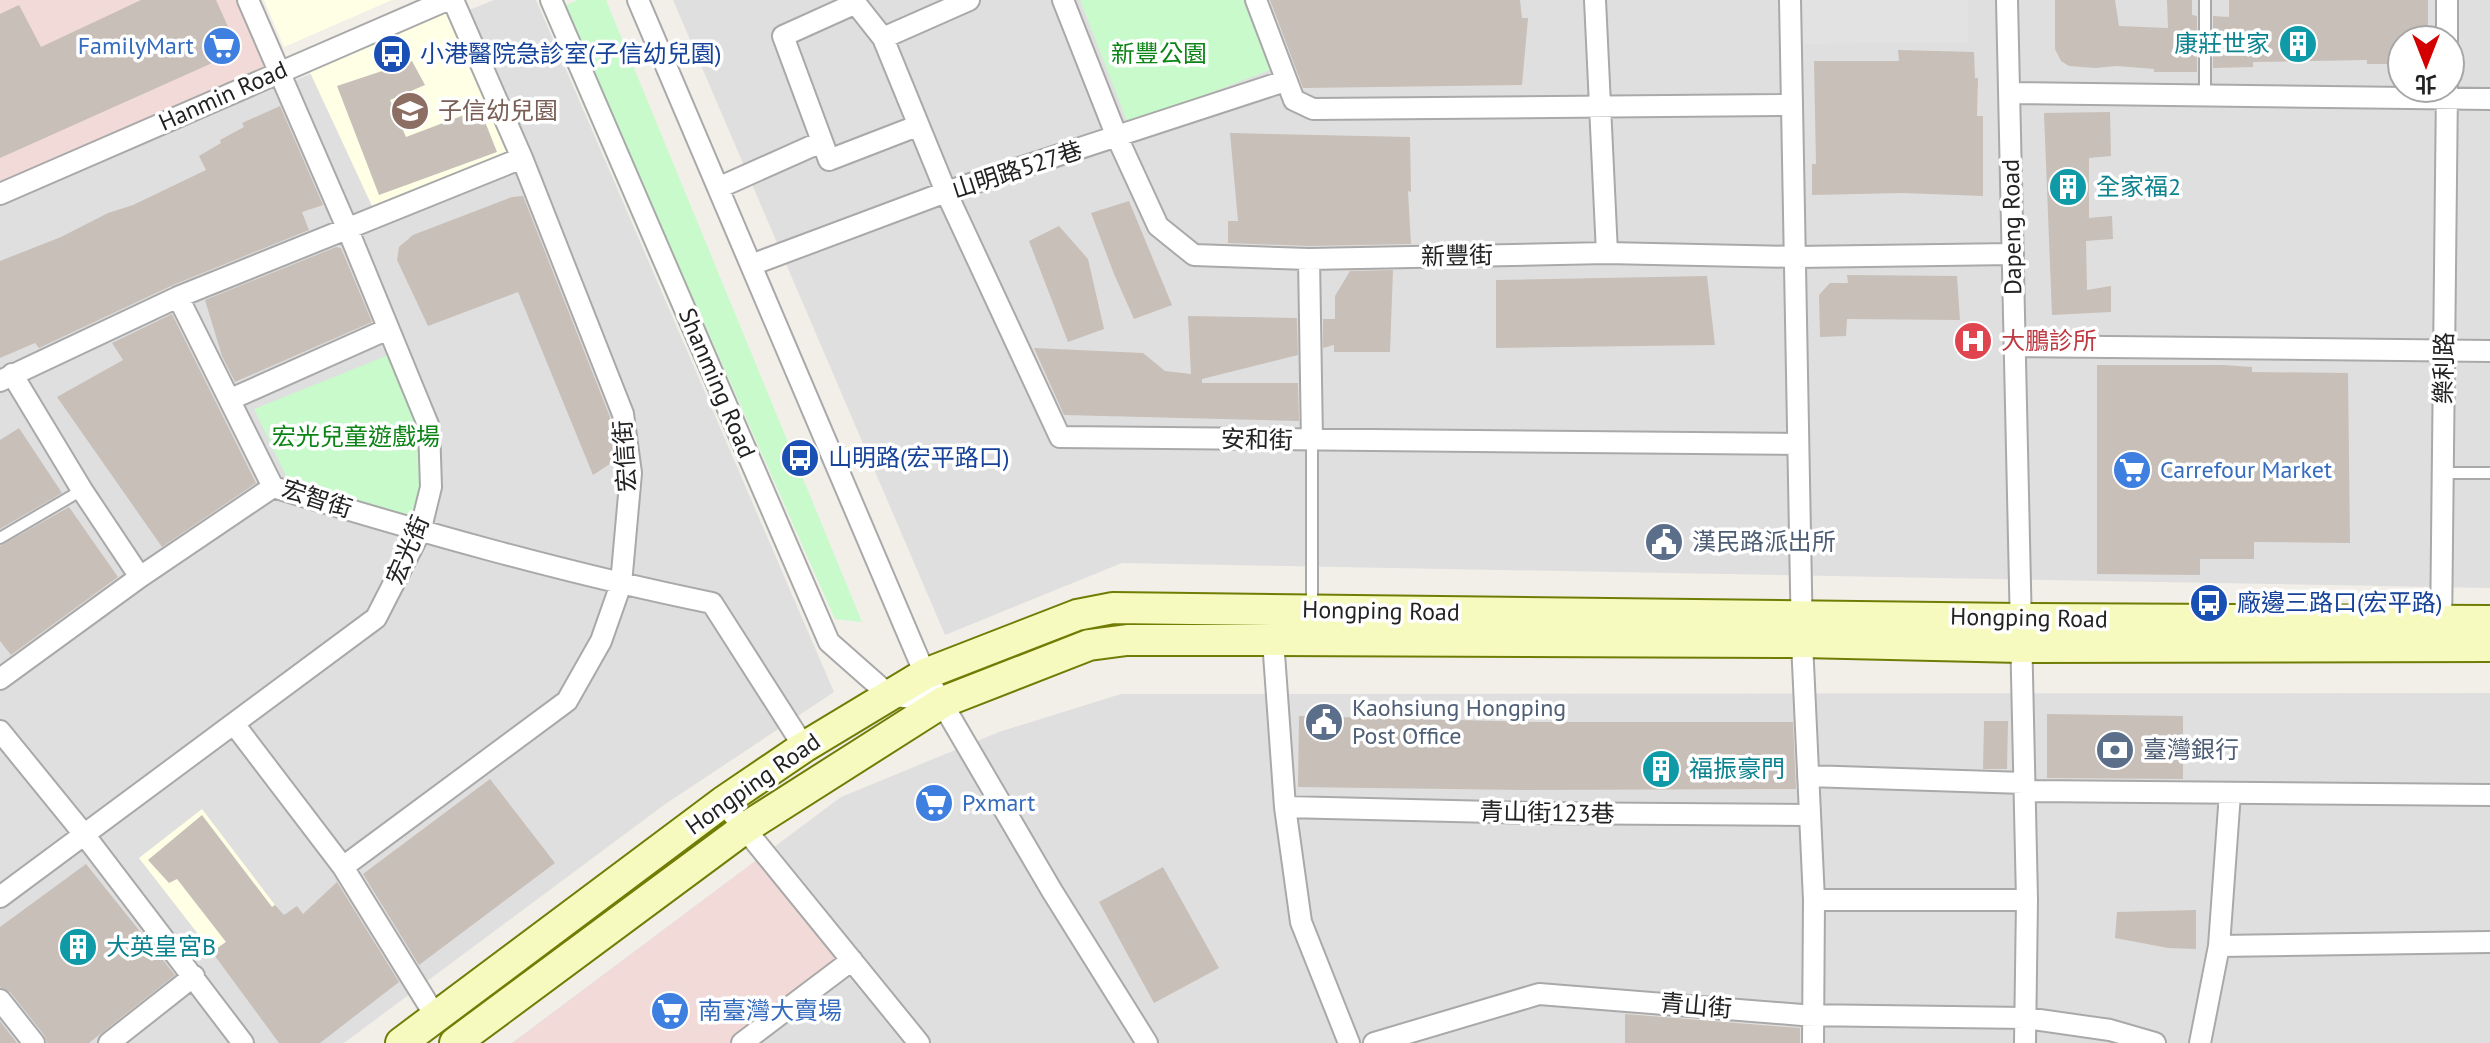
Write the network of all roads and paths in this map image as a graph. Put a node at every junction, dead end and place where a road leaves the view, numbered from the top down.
1 (248, 0) edge
2 (450, 0) edge
3 (551, 0) edge
4 (638, 0) edge
5 (969, 0) edge
6 (1063, 0) edge
7 (1256, 0) edge
8 (1595, 0) edge
9 (1790, 0) edge
10 (2007, 0) edge
11 (2205, 0) edge
12 (2447, 0) edge
13 (854, 2) edge
14 (2447, 24) edge
15 (883, 38) junction
16 (278, 72) junction
17 (1285, 81) junction
18 (2009, 93) junction
19 (2386, 94) edge
20 (2205, 96) junction
21 (2466, 96) edge
22 (2490, 99) edge
23 (2446, 104) edge
24 (1792, 105) junction
25 (1601, 106) junction
26 (917, 126) junction
27 (1117, 137) junction
28 (821, 142) junction
29 (522, 158) junction
30 (718, 188) junction
31 (946, 192) junction
32 (0, 194) edge
33 (348, 230) junction
34 (1607, 253) junction
35 (2013, 254) junction
36 (1796, 257) junction
37 (1309, 259) junction
38 (751, 265) junction
39 (178, 297) junction
40 (388, 329) junction
41 (2015, 346) junction
42 (2444, 351) junction
43 (2490, 351) edge
44 (6, 378) edge
45 (231, 399) junction
46 (1312, 441) junction
47 (1798, 444) junction
48 (2442, 473) junction
49 (2490, 473) edge
50 (273, 487) junction
51 (82, 490) junction
52 (420, 532) junction
53 (0, 538) edge
54 (140, 577) junction
55 (621, 584) junction
56 (1312, 610) junction
57 (2490, 621) edge
58 (1801, 629) junction
59 (2021, 633) junction
60 (2441, 635) junction
61 (1273, 640) junction
62 (2490, 646) edge
63 (925, 674) junction
64 (0, 679) edge
65 (889, 695) junction
66 (943, 702) junction
67 (234, 724) junction
68 (0, 731) edge
69 (804, 747) junction
70 (1808, 776) junction
71 (2024, 787) junction
72 (2230, 793) junction
73 (2490, 795) edge
74 (723, 802) junction
75 (1285, 807) junction
76 (1810, 815) junction
77 (745, 828) junction
78 (83, 833) junction
79 (343, 867) junction
80 (0, 897) edge
81 (1814, 900) junction
82 (2027, 900) junction
83 (2490, 942) edge
84 (2219, 946) junction
85 (852, 960) junction
86 (194, 976) junction
87 (0, 1000) edge
88 (1813, 1015) junction
89 (436, 1017) junction
90 (2026, 1018) junction
91 (900, 1020) junction
92 (34, 1043) edge
93 (109, 1043) edge
94 (243, 1043) edge
95 (401, 1043) edge
96 (455, 1043) edge
97 (742, 1043) edge
98 (899, 1043) edge
99 (919, 1043) edge
100 (1147, 1043) edge
101 (1349, 1043) edge
102 (1374, 1043) edge
103 (1813, 1043) edge
104 (2025, 1043) edge
105 (2155, 1043) edge
106 (2200, 1043) edge

1 - 16 street, 宏光街
2 - 16 street, Hanmin Road
2 - 29 street, 宏信街
3 - 65 street, Shanming Road
4 - 30 street
5 - 15 street
6 - 27 street, 新豐街
7 - 17 street
8 - 25 street
9 - 24 street
10 - 18 street, Dapeng Road
11 - 20 lane
12 - 14 street
13 - 15 street, 安和街
13 - 28 street
15 - 26 street, 安和街
16 - 32 street, Hanmin Road
16 - 33 street, 宏光街
17 - 25 street
17 - 27 street, 山明路527巷
18 - 20 street
18 - 35 street, Dapeng Road
19 - 20 street
21 - 22 street
23 - 42 street, 樂利路
24 - 25 street
24 - 36 street
25 - 34 street
26 - 28 street
26 - 31 street, 安和街
27 - 31 street, 山明路527巷
27 - 37 street, 新豐街
28 - 30 street
29 - 33 street
29 - 55 street, 宏信街
30 - 38 street
31 - 38 street, 山明路527巷
31 - 46 street, 安和街
33 - 39 street
33 - 40 street, 宏光街
34 - 36 street, 新豐街
34 - 37 street, 新豐街
35 - 36 street, 新豐街
35 - 41 street, Dapeng Road
36 - 47 street
37 - 46 street
38 - 63 street
39 - 44 street
39 - 45 street, 宏智街
40 - 45 street
40 - 52 street, 宏光街
41 - 42 street
41 - 59 street, Dapeng Road
42 - 43 street
42 - 48 street, 樂利路
44 - 51 street
45 - 50 street, 宏智街
46 - 47 street, 安和街
46 - 56 lane
47 - 58 street
48 - 49 lane
48 - 60 street, 樂利路
50 - 52 street, 宏智街
50 - 54 street
51 - 53 lane
51 - 54 street
52 - 55 street, 宏智街
52 - 67 street, 宏光街
54 - 64 street
55 - 69 street, 宏智街
55 - 79 street, 宏信街
56 - 58 street, Hongping Road
56 - 61 street
56 - 63 street, Hongping Road
57 - 60 street, Hongping Road
58 - 59 street, Hongping Road
58 - 61 street, Hongping Road
58 - 70 street
59 - 60 street, Hongping Road
59 - 71 street, Dapeng Road
60 - 62 street, Hongping Road
61 - 66 street, Hongping Road
61 - 75 street
63 - 65 street, Hongping Road
63 - 66 street
65 - 66 street
65 - 69 street, Hongping Road
66 - 77 street, Hongping Road
66 - 100 street
67 - 78 street, 宏光街
67 - 79 street
68 - 78 street
69 - 74 street, Hongping Road
70 - 71 street
70 - 76 street
71 - 72 street
71 - 82 street, Dapeng Road
72 - 73 street
72 - 84 street
74 - 77 street
74 - 89 street, Hongping Road
75 - 76 street, 青山街123巷
75 - 101 street
76 - 81 street
77 - 85 street
77 - 96 street, Hongping Road
78 - 80 street, 宏光街
78 - 86 street
79 - 89 street
81 - 82 street
81 - 88 street
82 - 90 street, Dapeng Road
83 - 84 street
84 - 106 street
85 - 91 street
85 - 97 street
86 - 93 street
86 - 94 street
87 - 92 street
88 - 90 street, 青山街
88 - 102 street, 青山街
88 - 103 street
89 - 95 street, Hongping Road
90 - 104 street, Dapeng Road
90 - 105 street, 青山街
91 - 98 street
91 - 99 street

